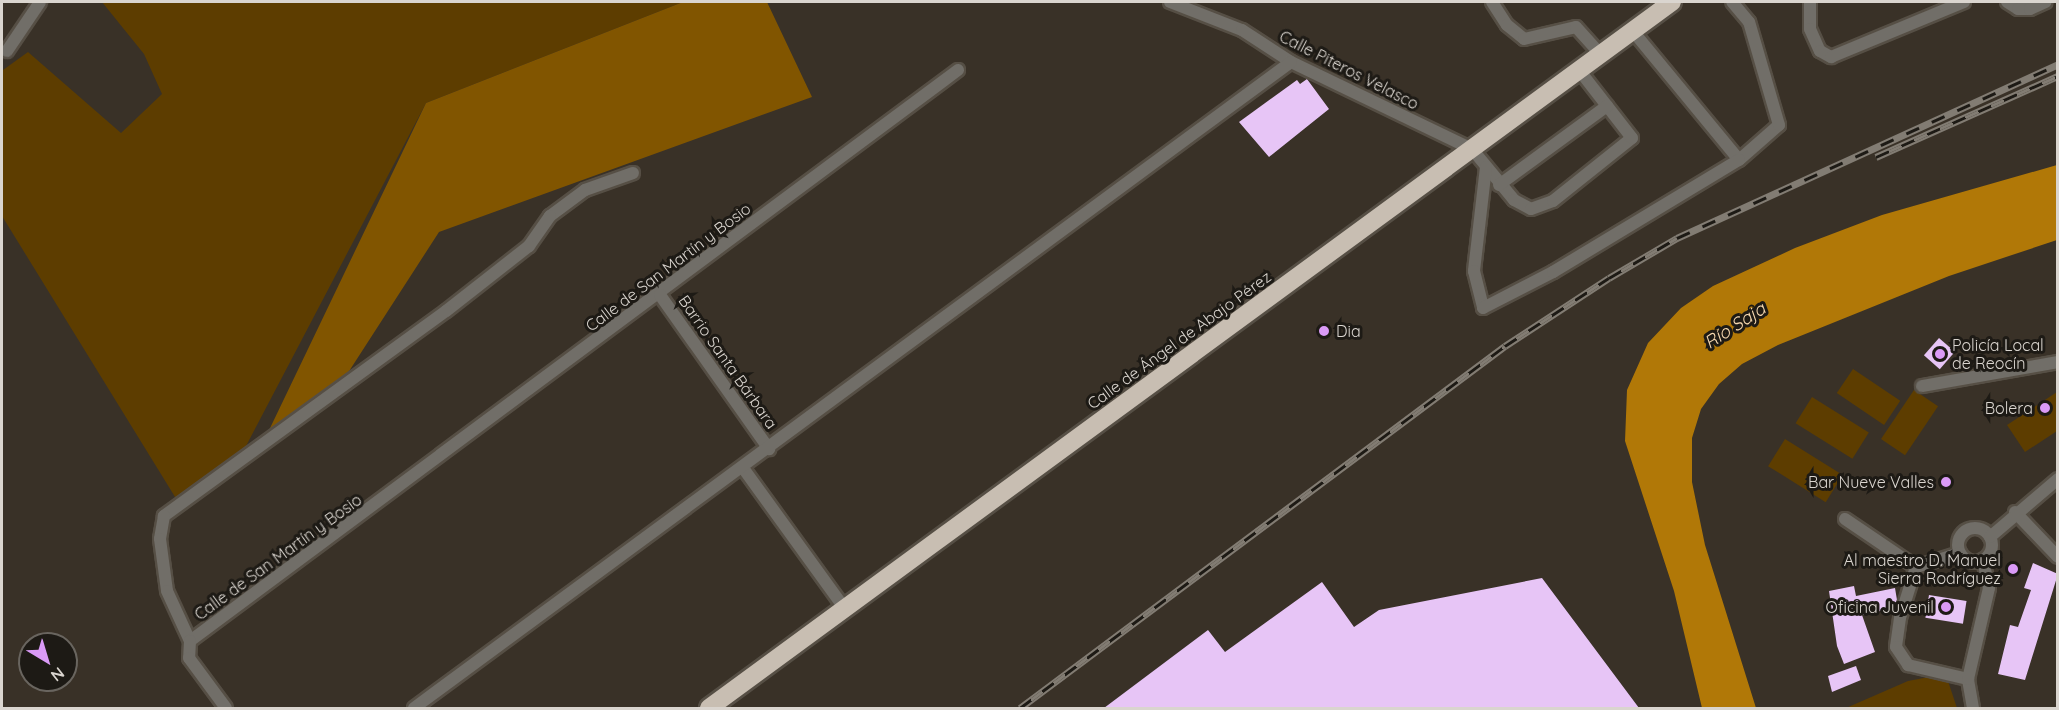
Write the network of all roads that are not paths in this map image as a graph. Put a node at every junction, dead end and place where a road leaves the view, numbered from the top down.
1 (40, 2) edge
2 (1177, 2) edge
3 (1492, 2) edge
4 (1672, 2) edge
5 (1732, 2) edge
6 (1810, 2) edge
7 (1964, 2) edge
8 (2007, 2) edge
9 (2046, 2) edge
10 (1632, 30) junction
11 (7, 51) dead end
12 (1600, 54) junction
13 (1291, 62) junction
14 (958, 70) dead end
15 (1579, 70) junction
16 (1607, 106) junction
17 (1472, 149) junction
18 (1739, 160) junction
19 (1486, 167) junction
20 (633, 173) dead end
21 (1499, 185) junction
22 (660, 295) junction
23 (2058, 362) edge
24 (1922, 386) dead end
25 (769, 449) junction
26 (743, 468) junction
27 (2058, 479) edge
28 (2015, 512) junction
29 (1845, 519) dead end
30 (1990, 537) junction
31 (1959, 553) junction
32 (2058, 557) edge
33 (1983, 560) junction
34 (1916, 567) junction
35 (845, 609) junction
36 (190, 641) junction
37 (1968, 679) junction
38 (226, 708) edge
39 (414, 708) edge
40 (709, 708) edge
41 (1973, 708) edge

1 - 11 street
2 - 13 street, Calle Piteros Velasco
3 - 12 street
4 - 10 highway, Calle de Ángel de Abajo Pérez
5 - 18 street
6 - 7 street
8 - 9 street
10 - 12 highway, Calle de Ángel de Abajo Pérez
10 - 18 street
12 - 15 highway, Calle de Ángel de Abajo Pérez
13 - 17 street, Calle Piteros Velasco
13 - 25 street
14 - 22 street, Calle de San Martín y Bosio
15 - 16 street
15 - 17 highway, Calle de Ángel de Abajo Pérez
16 - 21 street
16 - 21 street
17 - 19 street
17 - 35 highway, Calle de Ángel de Abajo Pérez
18 - 19 street
19 - 21 street
20 - 36 street, Calle de San Martín y Bosio
22 - 25 street, Barrio Santa Bárbara
22 - 36 street, Calle de San Martín y Bosio
23 - 24 street
25 - 26 street
26 - 35 street
26 - 39 street
27 - 28 street
28 - 30 street
28 - 32 street
29 - 34 street
30 - 31 street
30 - 33 street
31 - 33 street
31 - 34 street
33 - 37 street
34 - 37 street
35 - 40 highway, Calle de Ángel de Abajo Pérez
36 - 38 street
37 - 41 street

